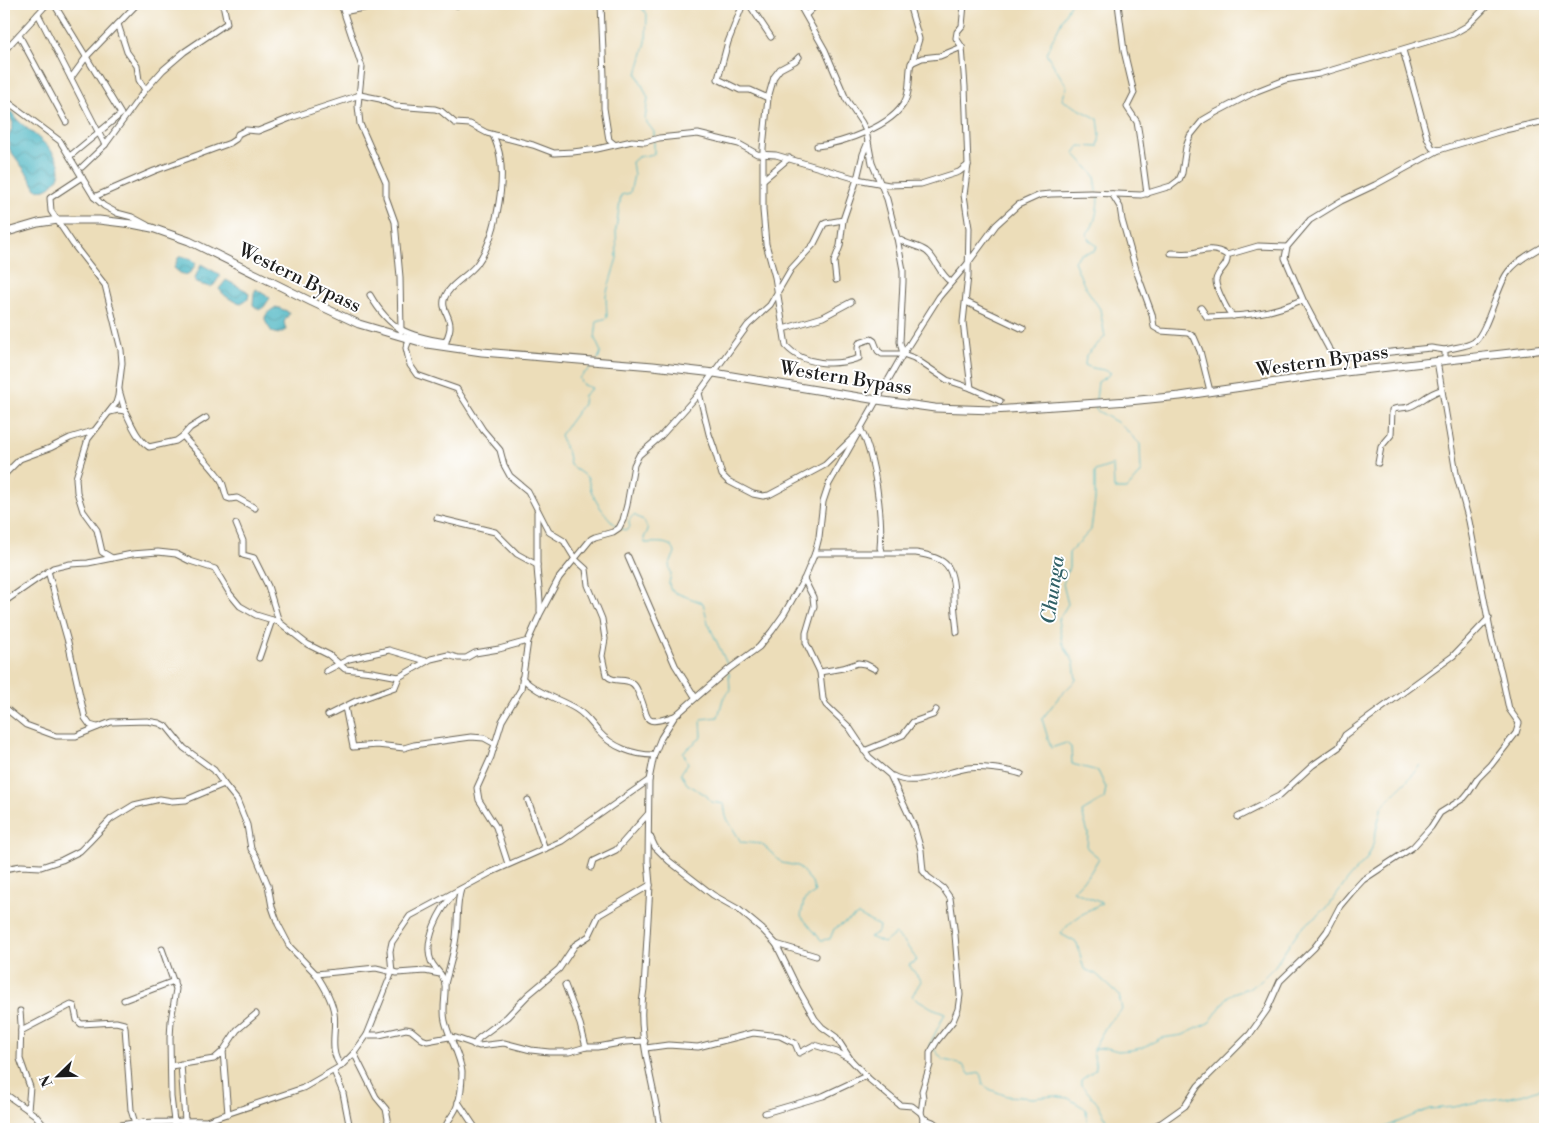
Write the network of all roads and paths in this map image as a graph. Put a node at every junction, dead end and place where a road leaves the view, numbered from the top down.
1 (47, 4) edge
2 (54, 4) edge
3 (137, 4) edge
4 (223, 4) edge
5 (384, 4) edge
6 (601, 4) edge
7 (743, 4) edge
8 (749, 4) edge
9 (799, 4) edge
10 (817, 4) edge
11 (909, 4) edge
12 (964, 4) edge
13 (1118, 4) edge
14 (1489, 4) edge
15 (342, 6) edge
16 (38, 14) junction
17 (806, 15) junction
18 (118, 24) junction
19 (19, 35) junction
20 (771, 36) dead end
21 (962, 47) junction
22 (1403, 50) junction
23 (4, 51) edge
24 (87, 56) junction
25 (799, 57) dead end
26 (911, 63) junction
27 (71, 78) junction
28 (145, 90) junction
29 (360, 95) junction
30 (768, 98) junction
31 (4, 99) edge
32 (1545, 121) edge
33 (66, 122) dead end
34 (99, 131) junction
35 (866, 131) junction
36 (493, 135) junction
37 (868, 142) junction
38 (105, 145) junction
39 (615, 145) junction
40 (817, 146) dead end
41 (1439, 150) junction
42 (764, 154) junction
43 (71, 158) junction
44 (789, 158) junction
45 (968, 165) junction
46 (82, 167) junction
47 (83, 179) junction
48 (764, 179) junction
49 (858, 179) junction
50 (882, 183) junction
51 (1112, 194) junction
52 (1147, 194) junction
53 (94, 197) junction
54 (58, 220) junction
55 (842, 220) junction
56 (152, 228) junction
57 (4, 233) edge
58 (897, 238) junction
59 (1545, 245) edge
60 (1287, 247) junction
61 (1171, 253) dead end
62 (1227, 255) junction
63 (968, 263) junction
64 (836, 280) dead end
65 (951, 282) junction
66 (777, 294) junction
67 (370, 295) dead end
68 (850, 302) dead end
69 (966, 302) junction
70 (1304, 302) junction
71 (1201, 308) dead end
72 (1233, 316) junction
73 (782, 328) junction
74 (1023, 328) dead end
75 (401, 331) junction
76 (409, 340) junction
77 (1545, 349) edge
78 (1445, 350) junction
79 (903, 354) junction
80 (1445, 360) junction
81 (1437, 361) junction
82 (714, 373) junction
83 (971, 388) junction
84 (119, 390) junction
85 (1441, 390) junction
86 (700, 392) junction
87 (1210, 392) junction
88 (878, 400) junction
89 (1000, 401) dead end
90 (125, 411) junction
91 (110, 412) junction
92 (206, 418) dead end
93 (861, 430) junction
94 (93, 431) junction
95 (183, 436) junction
96 (1378, 463) dead end
97 (4, 475) edge
98 (255, 508) dead end
99 (538, 511) junction
100 (437, 518) dead end
101 (236, 524) dead end
102 (102, 552) junction
103 (882, 552) junction
104 (815, 553) junction
105 (628, 557) dead end
106 (112, 558) junction
107 (575, 558) junction
108 (95, 562) junction
109 (537, 565) junction
110 (48, 571) junction
111 (804, 579) junction
112 (4, 602) edge
113 (540, 614) junction
114 (1489, 618) junction
115 (272, 620) junction
116 (279, 622) junction
117 (957, 632) dead end
118 (528, 641) junction
119 (259, 658) dead end
120 (426, 661) junction
121 (338, 664) junction
122 (875, 669) dead end
123 (326, 671) dead end
124 (820, 672) junction
125 (399, 677) junction
126 (522, 678) junction
127 (695, 697) junction
128 (4, 707) edge
129 (345, 707) junction
130 (936, 710) dead end
131 (328, 715) dead end
132 (675, 716) junction
133 (97, 727) junction
134 (494, 744) junction
135 (864, 751) junction
136 (654, 755) junction
137 (1021, 774) dead end
138 (890, 775) junction
139 (649, 780) junction
140 (224, 784) junction
141 (528, 800) dead end
142 (648, 814) junction
143 (1238, 817) dead end
144 (648, 834) junction
145 (545, 848) junction
146 (508, 864) junction
147 (591, 868) dead end
148 (4, 869) edge
149 (650, 885) junction
150 (461, 889) junction
151 (454, 893) junction
152 (776, 944) junction
153 (162, 949) dead end
154 (816, 956) dead end
155 (392, 972) junction
156 (316, 974) junction
157 (440, 974) junction
158 (174, 981) junction
159 (445, 984) junction
160 (565, 985) dead end
161 (124, 1000) dead end
162 (20, 1011) dead end
163 (256, 1014) dead end
164 (21, 1031) junction
165 (367, 1035) junction
166 (451, 1037) junction
167 (645, 1044) junction
168 (841, 1044) junction
169 (474, 1045) junction
170 (586, 1047) junction
171 (223, 1051) junction
172 (837, 1052) junction
173 (354, 1053) junction
174 (851, 1060) junction
175 (181, 1064) junction
176 (170, 1066) junction
177 (341, 1066) junction
178 (334, 1071) junction
179 (866, 1076) junction
180 (4, 1093) edge
181 (458, 1102) junction
182 (28, 1110) junction
183 (765, 1113) dead end
184 (228, 1114) junction
185 (922, 1115) junction
186 (174, 1121) junction
187 (185, 1121) junction
188 (206, 1121) junction
189 (144, 1122) junction
190 (134, 1123) junction
191 (1154, 1126) dead end
192 (47, 1129) edge
193 (106, 1129) edge
194 (146, 1129) edge
195 (222, 1129) edge
196 (350, 1129) edge
197 (387, 1129) edge
198 (445, 1129) edge
199 (476, 1129) edge
200 (660, 1129) edge
201 (922, 1129) edge
202 (942, 1129) edge

1 - 16 street
2 - 24 street
3 - 18 street
4 - 28 street
5 - 15 street
6 - 39 street
7 - 30 street
8 - 20 street
9 - 17 street
10 - 17 street
11 - 26 street
12 - 21 street
13 - 52 street
14 - 22 street
15 - 29 street
16 - 19 street
16 - 27 street
17 - 35 street
18 - 24 street
18 - 28 street
19 - 23 street
19 - 33 street
21 - 26 street
21 - 45 street
22 - 41 street
22 - 52 street
24 - 27 street
24 - 34 street
25 - 30 street
26 - 35 street
27 - 34 street
28 - 38 street
29 - 36 street
29 - 53 street
29 - 75 street
30 - 42 street
31 - 43 street
32 - 41 street
34 - 38 street
34 - 43 street
35 - 37 street
35 - 40 street
36 - 39 street
36 - 75 street
37 - 49 street
37 - 50 street
38 - 46 street
39 - 42 street
41 - 60 street
42 - 44 street
42 - 48 street
43 - 46 street
43 - 47 street
44 - 48 street
44 - 49 street
45 - 50 street
45 - 63 street
46 - 47 street
47 - 53 street
47 - 54 street
48 - 66 street
49 - 50 street
49 - 55 street
50 - 58 street
51 - 52 street
51 - 63 street
51 - 87 street
53 - 56 street
54 - 56 main road, Western Bypass
54 - 57 main road, Western Bypass
54 - 84 street
55 - 64 street
55 - 66 street
56 - 76 main road, Western Bypass
58 - 65 street
58 - 79 street
59 - 78 street
60 - 62 street
60 - 70 street
61 - 62 street
62 - 72 street
63 - 65 street
63 - 69 street
65 - 79 street
66 - 73 street
66 - 82 street
67 - 75 street
68 - 73 street
69 - 74 street
69 - 83 street
70 - 72 street
70 - 78 street
71 - 72 street
73 - 79 street
76 - 82 main road, Western Bypass
76 - 99 street
77 - 80 main road, Western Bypass
78 - 80 street
79 - 83 street
79 - 88 street
80 - 81 main road, Western Bypass
81 - 85 street
81 - 87 main road, Western Bypass
82 - 86 street
82 - 88 main road, Western Bypass
83 - 89 street
84 - 90 street
84 - 91 street
85 - 96 street
85 - 114 street
86 - 93 street
86 - 107 street
87 - 88 main road, Western Bypass
88 - 93 street
90 - 91 street
90 - 95 street
91 - 94 street
92 - 95 street
93 - 103 street
93 - 104 street
94 - 97 street
94 - 102 street
95 - 98 street
99 - 107 street
99 - 109 street
100 - 109 street
101 - 116 street
102 - 106 street
102 - 108 street
103 - 104 street
103 - 117 street
104 - 111 street
105 - 127 street
106 - 108 street
106 - 115 street
107 - 113 street
107 - 132 street
108 - 110 street
109 - 113 street
110 - 112 street
110 - 133 street
111 - 124 street
111 - 127 street
113 - 118 street
114 - 143 street
114 - 191 street
115 - 116 street
115 - 119 street
116 - 121 street
118 - 120 street
118 - 126 street
120 - 121 street
120 - 125 street
121 - 123 street
121 - 125 street
122 - 124 street
124 - 135 street
125 - 129 street
126 - 134 street
126 - 136 street
127 - 132 street
128 - 133 street
129 - 131 street
129 - 134 street
130 - 135 street
132 - 136 street
133 - 140 street
134 - 146 street
135 - 138 street
136 - 139 street
137 - 138 street
138 - 185 street
139 - 142 street
139 - 145 street
140 - 148 street
140 - 156 street
141 - 145 street
142 - 144 street
142 - 147 street
144 - 149 street
144 - 152 street
145 - 146 street
146 - 150 street
149 - 167 street
149 - 169 street
150 - 151 street
150 - 159 street
151 - 155 street
151 - 157 street
152 - 154 street
152 - 168 street
153 - 158 street
155 - 156 street
155 - 157 street
155 - 165 street
156 - 177 street
157 - 159 street
158 - 161 street
158 - 176 street
159 - 166 street
160 - 170 street
162 - 164 street
163 - 171 street
164 - 182 street
164 - 190 street
165 - 166 street
165 - 173 street
166 - 169 street
166 - 181 street
167 - 170 street
167 - 172 street
167 - 200 street
168 - 172 street
168 - 174 street
169 - 170 street
171 - 175 street
171 - 184 street
172 - 174 street
173 - 177 street
173 - 197 street
174 - 179 street
175 - 176 street
175 - 187 street
176 - 186 street
177 - 178 street
178 - 184 street
178 - 196 street
179 - 183 street
179 - 185 street
180 - 182 street
181 - 198 street
181 - 199 street
182 - 192 street
184 - 188 street
185 - 201 street
185 - 202 street
186 - 187 street
186 - 189 street
187 - 188 street
188 - 195 street
189 - 190 street
189 - 194 street
190 - 193 street

